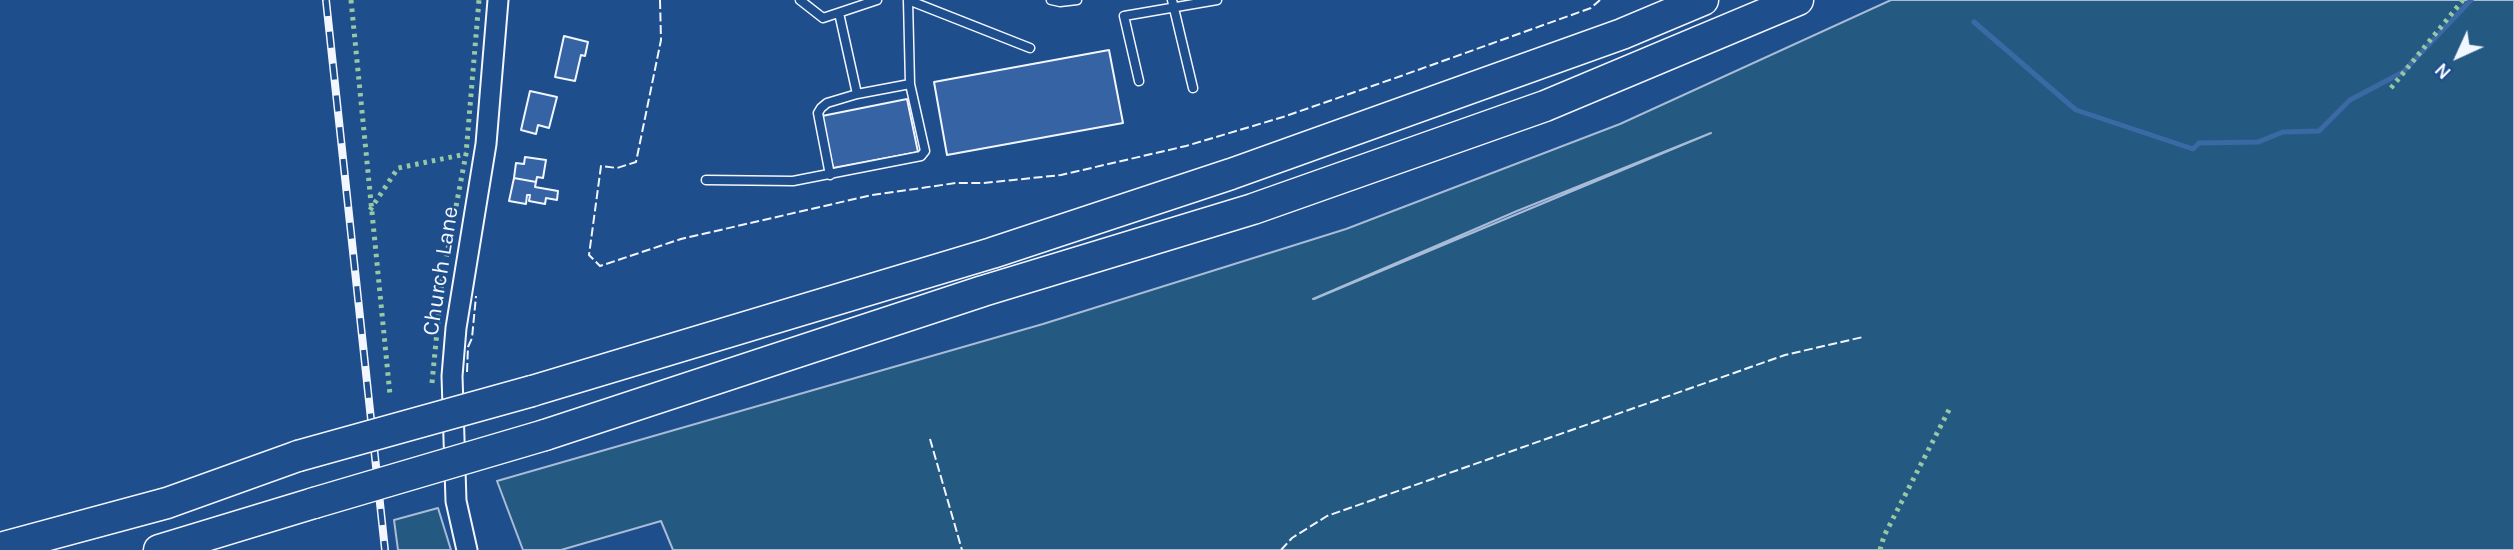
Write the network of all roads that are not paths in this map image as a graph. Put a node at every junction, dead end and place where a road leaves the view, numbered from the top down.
1 (498, 0) edge
2 (800, 0) edge
3 (877, 0) edge
4 (908, 0) edge
5 (1051, 0) edge
6 (1077, 0) edge
7 (1217, 0) edge
8 (1703, 0) edge
9 (1798, 0) edge
10 (1173, 4) edge
11 (839, 13) junction
12 (1030, 48) dead end
13 (1139, 81) dead end
14 (910, 84) junction
15 (1193, 88) dead end
16 (857, 94) junction
17 (830, 175) junction
18 (706, 180) dead end
19 (167, 503) junction
20 (0, 529) edge
21 (0, 548) edge
22 (159, 550) edge
23 (467, 550) edge

1 - 23 street, Church Lane
2 - 11 lane
3 - 11 lane
4 - 12 lane
4 - 14 lane
5 - 6 lane
7 - 10 lane
8 - 19 highway, bridge
9 - 22 highway, bridge
10 - 13 lane
10 - 15 lane
11 - 16 lane
14 - 16 lane
14 - 17 lane
16 - 17 lane
17 - 18 lane
19 - 20 highway
19 - 21 highway

